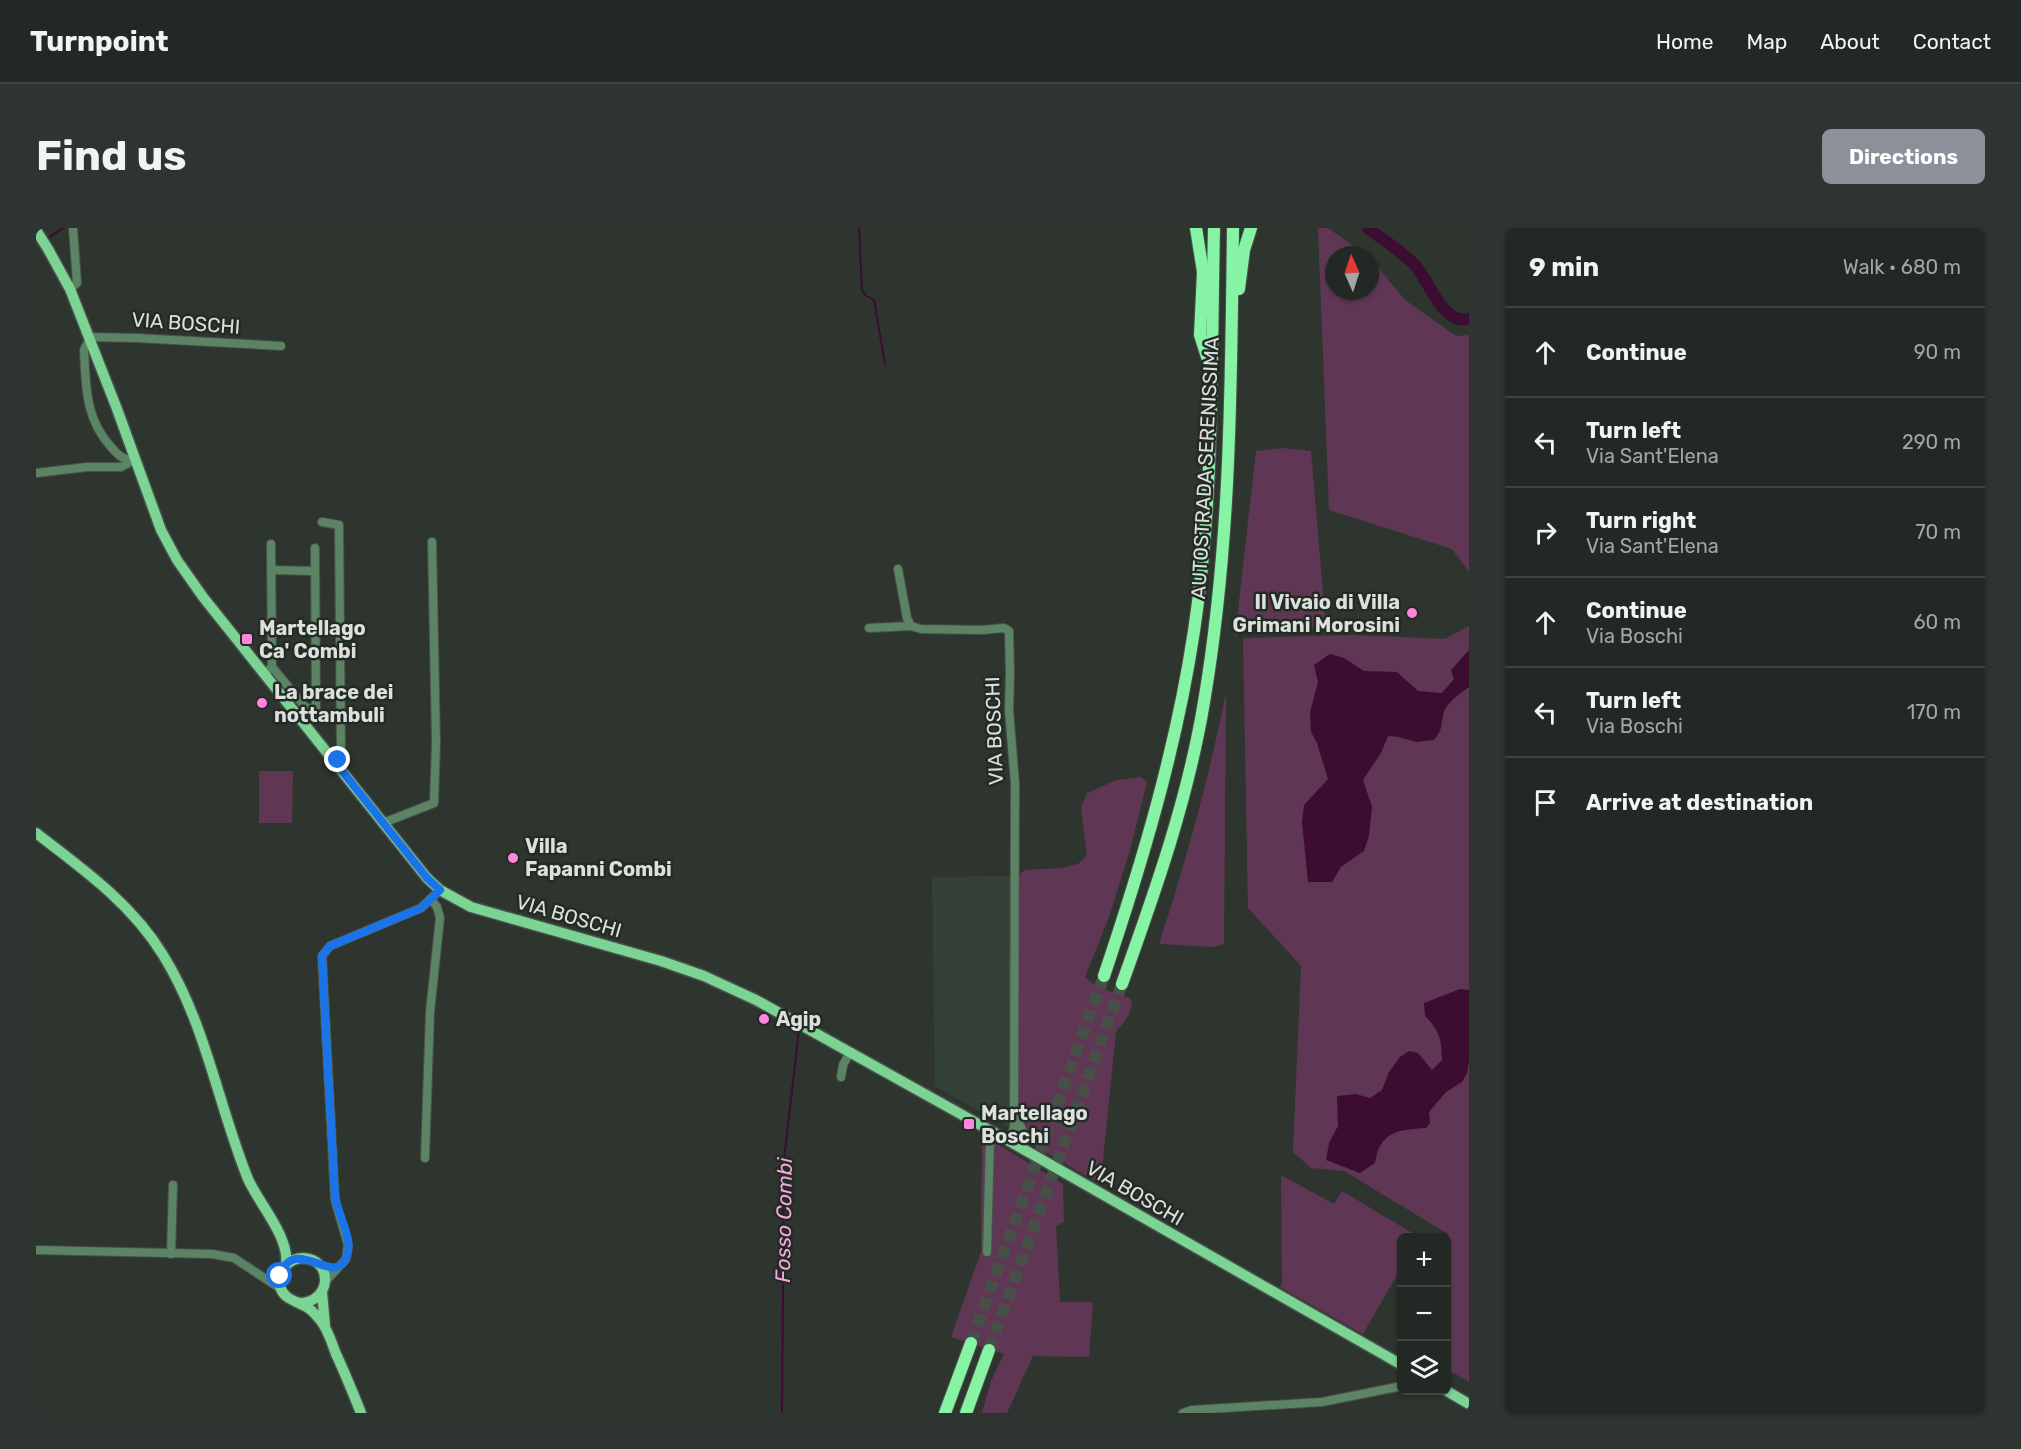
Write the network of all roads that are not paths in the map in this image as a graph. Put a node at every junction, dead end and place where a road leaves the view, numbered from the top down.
1 (1196, 228) edge
2 (1214, 228) edge
3 (1233, 228) edge
4 (1251, 228) edge
5 (73, 229) edge
6 (36, 230) edge
7 (70, 289) junction
8 (90, 340) junction
9 (281, 346) dead end
10 (1211, 372) junction
11 (1232, 373) junction
12 (135, 460) junction
13 (36, 473) edge
14 (322, 522) dead end
15 (432, 542) dead end
16 (271, 544) dead end
17 (315, 548) dead end
18 (898, 569) dead end
19 (271, 570) junction
20 (315, 571) junction
21 (911, 626) junction
22 (869, 628) dead end
23 (269, 670) junction
24 (335, 762) junction
25 (383, 823) junction
26 (36, 833) edge
27 (440, 890) junction
28 (431, 899) junction
29 (1104, 976) tunnel mouth
30 (1122, 984) tunnel mouth
31 (850, 1052) junction
32 (841, 1077) dead end
33 (993, 1132) junction
34 (1013, 1143) junction
35 (425, 1158) dead end
36 (173, 1185) dead end
37 (277, 1230) junction
38 (36, 1250) edge
39 (987, 1252) dead end
40 (171, 1254) junction
41 (304, 1258) junction
42 (341, 1265) junction
43 (320, 1266) junction
44 (284, 1268) junction
45 (259, 1274) junction
46 (324, 1287) junction
47 (281, 1289) junction
48 (299, 1303) junction
49 (325, 1325) junction
50 (970, 1343) tunnel mouth
51 (989, 1350) tunnel mouth
52 (1397, 1363) edge
53 (1397, 1387) edge
54 (1451, 1394) edge
55 (1469, 1404) edge
56 (1255, 1410) edge
57 (361, 1413) edge
58 (945, 1413) edge
59 (966, 1413) edge
60 (1183, 1413) edge

1 - 10 highway
2 - 10 highway, AUTOSTRADA SERENISSIMA
3 - 11 highway, AUTOSTRADA SERENISSIMA
4 - 11 highway
5 - 7 street
6 - 7 main road, VIA BOSCHI
7 - 8 main road, VIA BOSCHI
8 - 9 street, VIA BOSCHI
8 - 12 main road, VIA BOSCHI
8 - 12 street
10 - 29 highway, AUTOSTRADA SERENISSIMA
11 - 30 highway, AUTOSTRADA SERENISSIMA
12 - 13 street
12 - 23 main road, VIA BOSCHI
14 - 24 street
15 - 25 street
16 - 19 street
17 - 20 street, VIA BOSCHI
18 - 21 street
19 - 20 street
19 - 23 street
20 - 23 street, VIA BOSCHI
21 - 22 street, VIA BOSCHI
21 - 34 street, VIA BOSCHI
23 - 24 main road, VIA BOSCHI
24 - 25 main road, VIA BOSCHI
25 - 27 main road, VIA BOSCHI
26 - 37 main road
27 - 28 street
27 - 31 main road, VIA BOSCHI
28 - 35 street
28 - 42 street
31 - 32 street
31 - 33 main road, VIA BOSCHI
33 - 34 main road, VIA BOSCHI
33 - 39 street
34 - 52 main road, VIA BOSCHI
36 - 40 street
37 - 41 main road
37 - 44 main road
38 - 40 street
40 - 45 street
41 - 43 main road
41 - 44 main road
42 - 43 street
42 - 46 street
43 - 46 main road
44 - 45 street
44 - 47 main road
45 - 47 street
46 - 48 main road
46 - 49 main road
47 - 48 main road
48 - 49 main road
49 - 57 main road
50 - 58 highway
51 - 59 highway
53 - 56 street
54 - 55 main road
56 - 60 street

